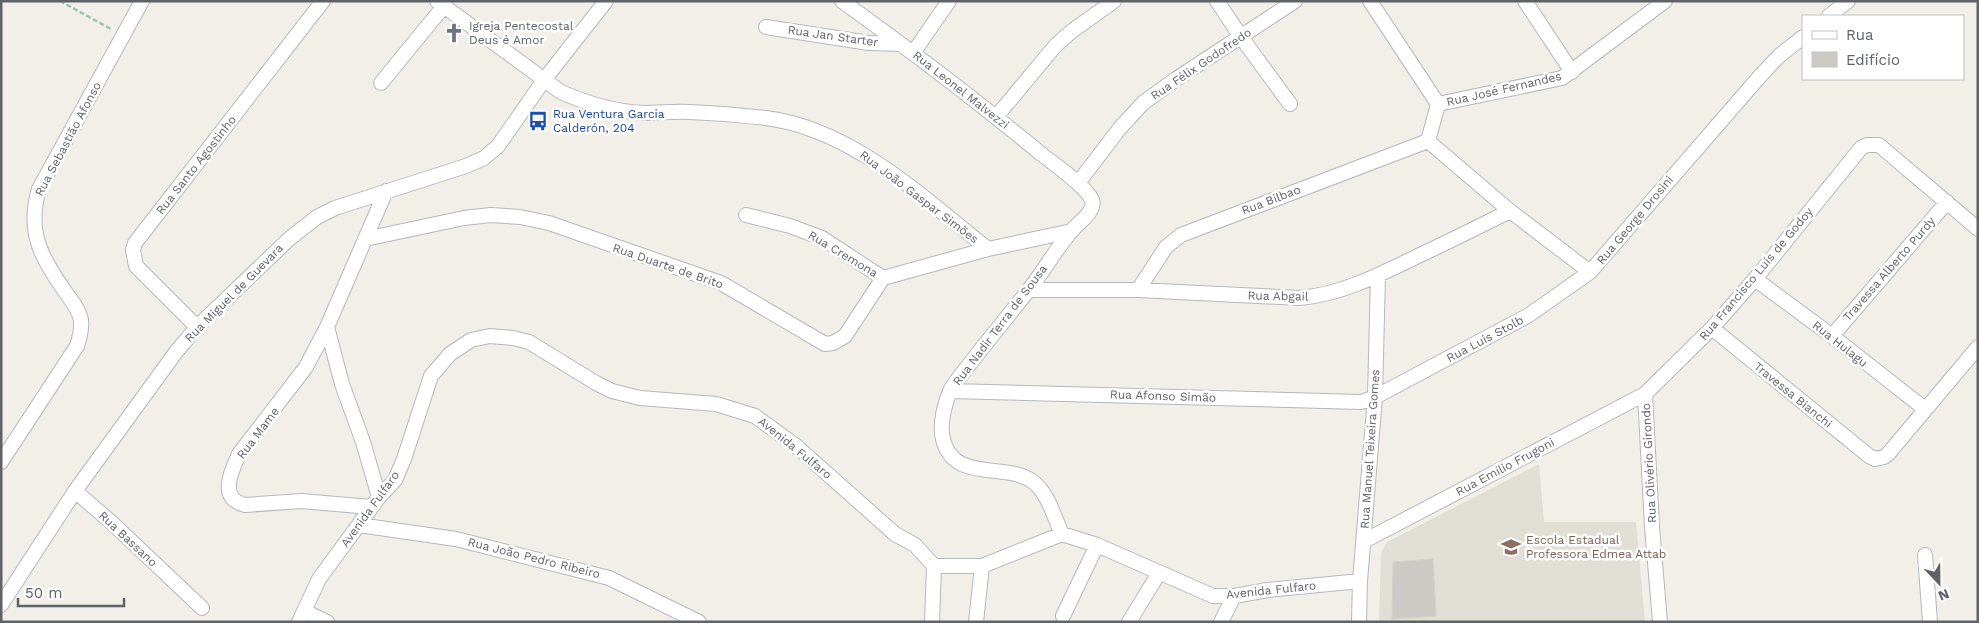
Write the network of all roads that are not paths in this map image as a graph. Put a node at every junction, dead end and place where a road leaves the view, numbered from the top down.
1 (142, 1) edge
2 (323, 1) edge
3 (606, 1) edge
4 (842, 1) edge
5 (949, 1) edge
6 (1114, 1) edge
7 (1217, 1) edge
8 (1295, 1) edge
9 (1370, 1) edge
10 (1525, 1) edge
11 (1665, 1) edge
12 (1848, 1) edge
13 (441, 4) edge
14 (1830, 15) edge
15 (766, 27) dead end
16 (1241, 37) junction
17 (1802, 38) edge
18 (901, 44) junction
19 (913, 53) junction
20 (1572, 72) junction
21 (544, 80) junction
22 (381, 84) dead end
23 (1290, 104) dead end
24 (1438, 104) junction
25 (996, 117) junction
26 (1428, 141) junction
27 (1078, 183) junction
28 (386, 191) junction
29 (1947, 202) junction
30 (1510, 212) junction
31 (746, 215) dead end
32 (1978, 229) edge
33 (1072, 231) junction
34 (366, 239) junction
35 (988, 249) junction
36 (1590, 272) junction
37 (1378, 275) junction
38 (883, 278) junction
39 (1755, 280) junction
40 (1029, 290) junction
41 (1138, 290) junction
42 (197, 327) junction
43 (327, 327) junction
44 (1712, 328) junction
45 (1832, 336) junction
46 (1978, 347) edge
47 (950, 391) junction
48 (1645, 394) junction
49 (1375, 397) junction
50 (1925, 409) junction
51 (1, 462) edge
52 (76, 491) junction
53 (375, 502) junction
54 (359, 525) junction
55 (1062, 534) junction
56 (1364, 541) junction
57 (1097, 545) junction
58 (1925, 555) dead end
59 (934, 566) junction
60 (982, 566) junction
61 (1159, 573) junction
62 (1360, 581) junction
63 (1234, 596) junction
64 (1, 604) edge
65 (202, 608) dead end
66 (301, 616) edge
67 (1063, 616) dead end
68 (327, 622) edge
69 (699, 622) edge
70 (932, 622) edge
71 (976, 622) edge
72 (1128, 622) edge
73 (1220, 622) edge
74 (1359, 622) edge
75 (1660, 622) edge
76 (1930, 622) edge

1 - 51 street, Rua Sebastião Afonso
2 - 42 street, Rua Santo Agostinho
3 - 21 street, Rua Miguel de Guevara
4 - 18 street, Rua Leonel Malvezzi
5 - 19 street
6 - 25 street
7 - 16 street
8 - 16 street, Rua Félix Godofredo
9 - 24 street
10 - 20 street
11 - 20 street, Rua José Fernandes
12 - 14 street
13 - 21 street, Rua João Gaspar Simões
13 - 22 street
15 - 18 street, Rua Jan Starter
16 - 23 street
16 - 27 street, Rua Félix Godofredo
17 - 36 street, Rua George Drosini
18 - 19 street, Rua Leonel Malvezzi
19 - 25 street, Rua Leonel Malvezzi
20 - 24 street, Rua José Fernandes
21 - 28 street, Rua Miguel de Guevara
21 - 35 street, Rua João Gaspar Simões
24 - 26 street
25 - 27 street, Rua Leonel Malvezzi
26 - 30 street, Rua George Drosini
26 - 41 street, Rua Bilbao
27 - 33 street, Rua Nadir Terra de Sousa
28 - 34 street
28 - 42 street, Rua Miguel de Guevara
29 - 32 street
29 - 39 street, Rua Francisco Luís de Godoy
29 - 45 street, Travessa Alberto Purdy
30 - 36 street, Rua George Drosini
30 - 37 street, Rua Abgail
31 - 38 street, Rua Cremona
33 - 35 street
33 - 40 street, Rua Nadir Terra de Sousa
34 - 38 street, Rua Duarte de Brito
34 - 43 street
35 - 38 street
36 - 49 street, Rua Luis Stolb
37 - 41 street, Rua Abgail
37 - 49 street, Rua Manuel Teixeira Gomes
39 - 44 street, Rua Francisco Luís de Godoy
39 - 45 street, Rua Hulagu
40 - 41 street, Rua Abgail
40 - 47 street, Rua Nadir Terra de Sousa
42 - 52 street, Rua Miguel de Guevara
43 - 53 street
43 - 53 street, Rua Mame
44 - 48 street, Rua Francisco Luís de Godoy
44 - 50 street, Travessa Bianchi
45 - 50 street, Rua Hulagu
46 - 50 street
47 - 49 street, Rua Afonso Simão
47 - 55 street, Rua Nadir Terra de Sousa
48 - 56 street, Rua Emílio Frugoni
48 - 75 street, Rua Olivério Girondo
49 - 56 street, Rua Manuel Teixeira Gomes
52 - 64 street, Rua Miguel de Guevara
52 - 65 street, Rua Bassano
53 - 54 street, Avenida Fulfaro
53 - 59 street, Avenida Fulfaro
54 - 66 street, Avenida Fulfaro
54 - 69 street, Rua João Pedro Ribeiro
55 - 57 street, Avenida Fulfaro
55 - 60 street
56 - 62 street, Rua Manuel Teixeira Gomes
57 - 61 street, Avenida Fulfaro
57 - 67 street
58 - 76 street
59 - 60 street
59 - 70 street
60 - 71 street
61 - 63 street, Avenida Fulfaro
61 - 72 street
62 - 63 street, Avenida Fulfaro
62 - 74 street, Rua Manuel Teixeira Gomes
63 - 73 street
66 - 68 street

